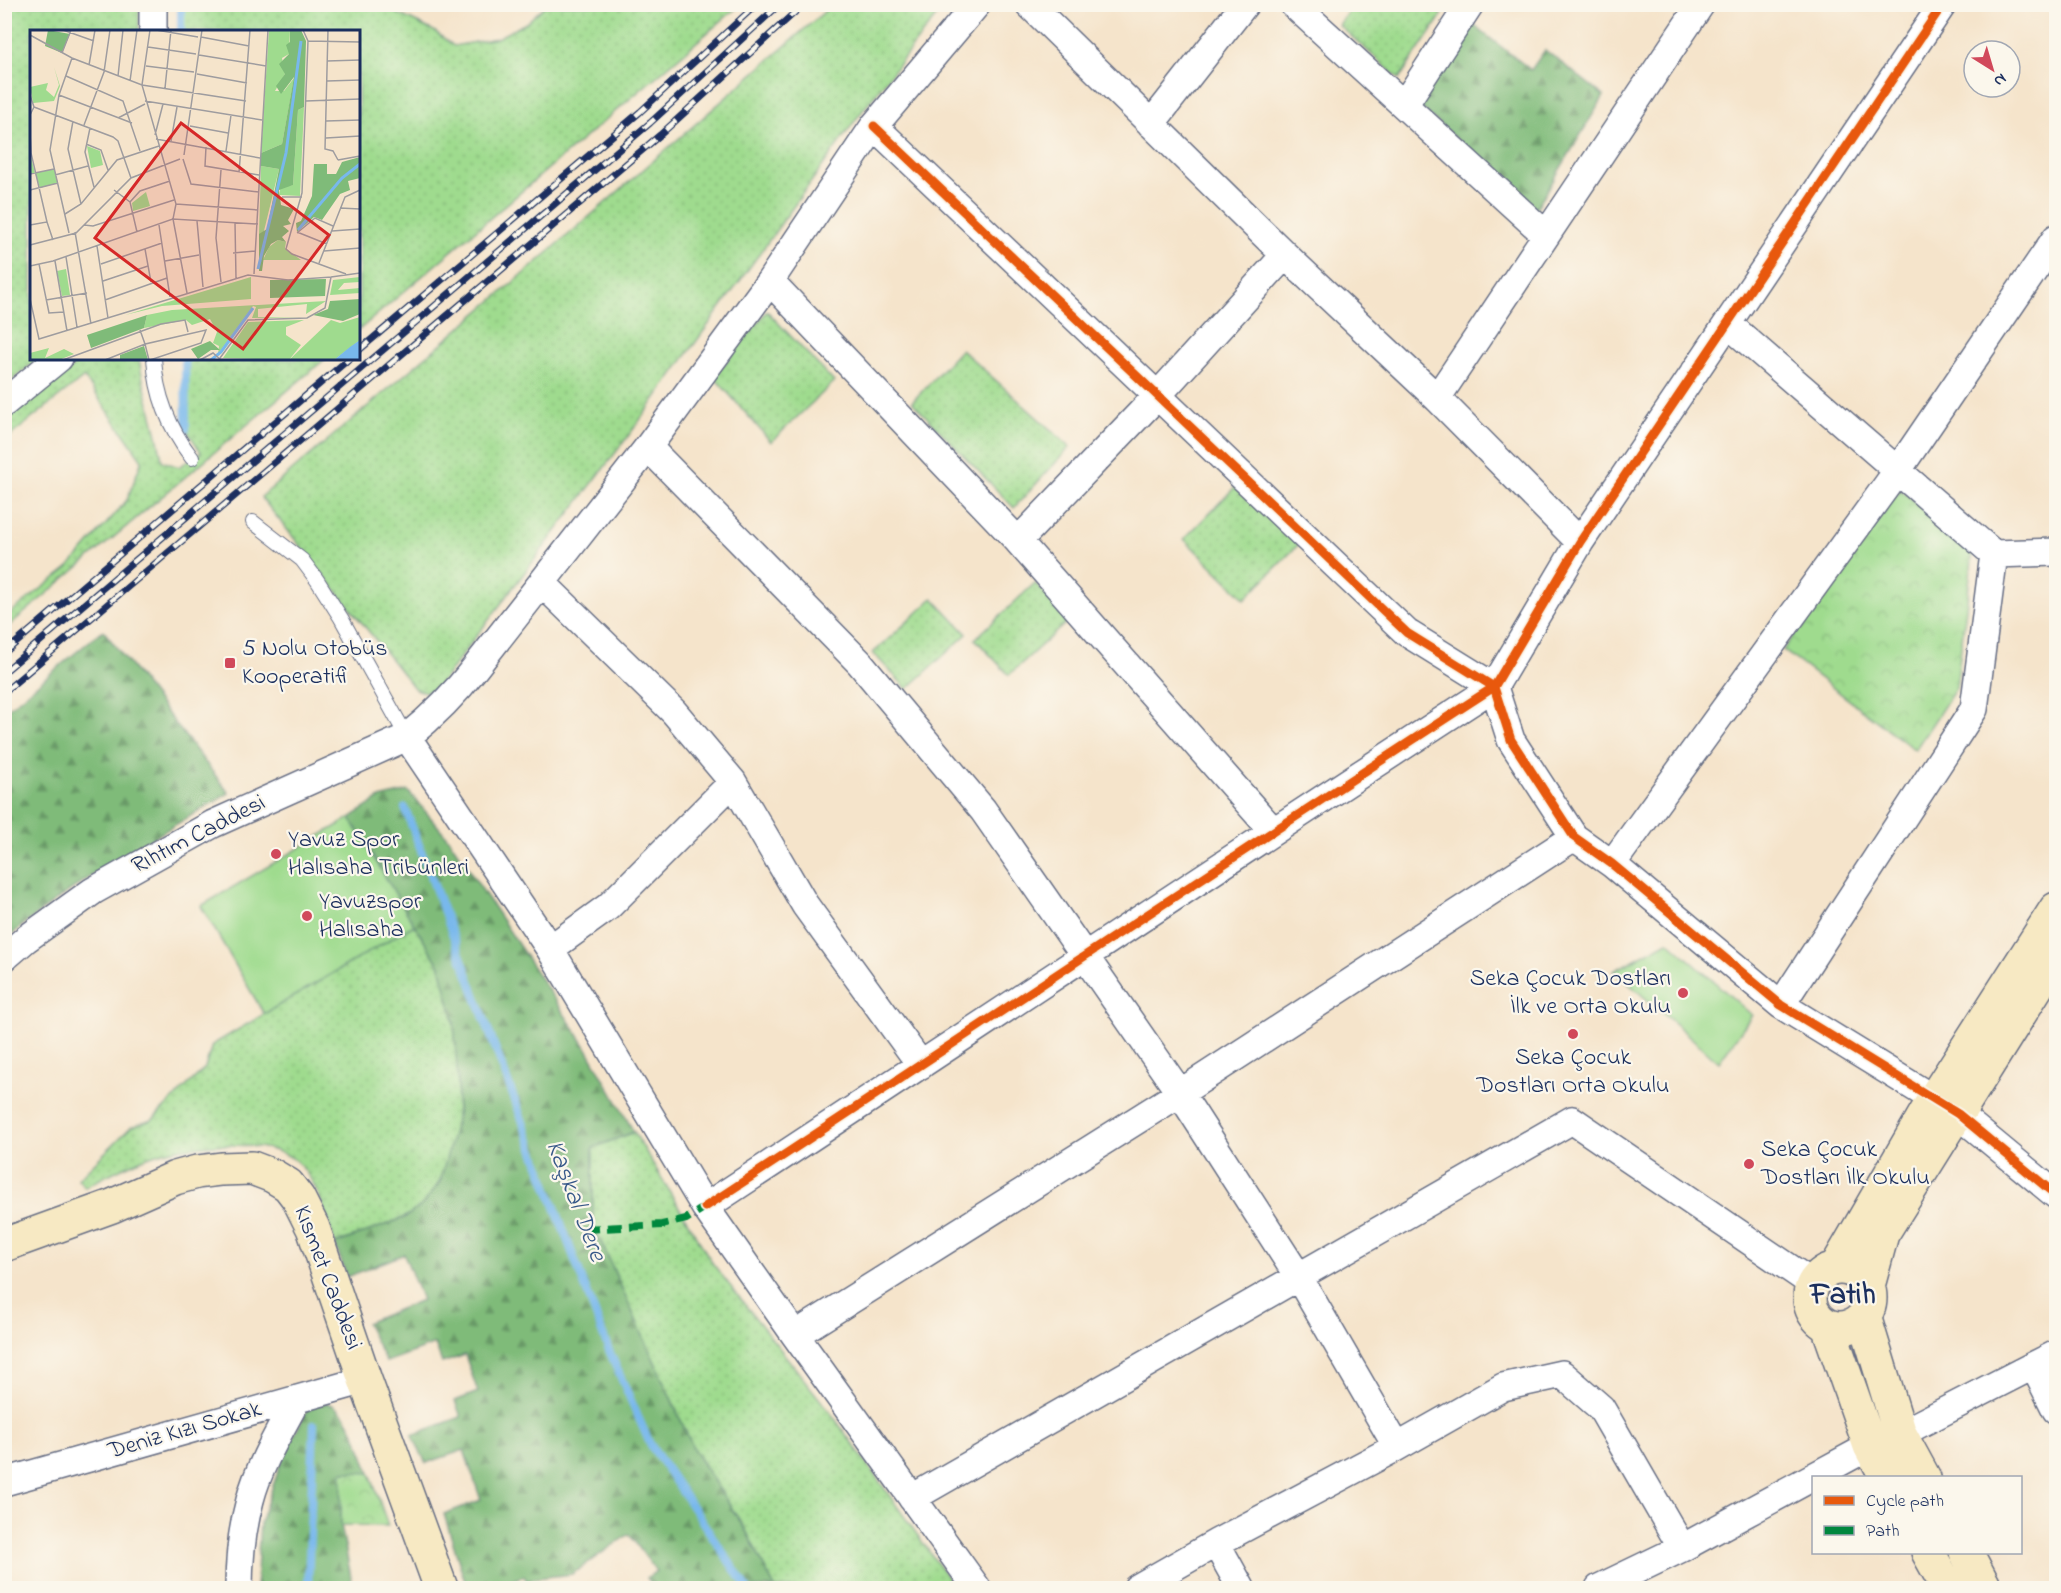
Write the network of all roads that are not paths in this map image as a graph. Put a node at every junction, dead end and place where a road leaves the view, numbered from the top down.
1 (153, 4) edge
2 (977, 4) edge
3 (1029, 4) edge
4 (1245, 4) edge
5 (1293, 4) edge
6 (1470, 4) edge
7 (1701, 4) edge
8 (1943, 4) edge
9 (153, 30) edge
10 (1404, 105) junction
11 (1151, 124) junction
12 (874, 126) junction
13 (1546, 235) junction
14 (2056, 238) edge
15 (1285, 255) junction
16 (770, 281) junction
17 (1728, 324) junction
18 (57, 360) edge
19 (154, 360) edge
20 (1157, 396) junction
21 (1437, 398) junction
22 (4, 403) edge
23 (648, 447) junction
24 (192, 458) dead end
25 (1898, 470) junction
26 (253, 522) dead end
27 (1017, 541) junction
28 (1580, 542) junction
29 (2056, 552) edge
30 (1994, 554) junction
31 (542, 583) junction
32 (1494, 687) junction
33 (407, 737) junction
34 (733, 782) junction
35 (1272, 831) junction
36 (1574, 837) junction
37 (1612, 864) junction
38 (2056, 909) edge
39 (550, 949) junction
40 (1084, 956) junction
41 (2056, 956) edge
42 (4, 958) edge
43 (1781, 1005) junction
44 (921, 1065) junction
45 (1180, 1093) junction
46 (1946, 1107) junction
47 (2056, 1195) edge
48 (705, 1207) junction
49 (4, 1245) edge
50 (1298, 1276) junction
51 (1825, 1276) junction
52 (1866, 1301) junction
53 (1828, 1326) junction
54 (795, 1335) junction
55 (2045, 1360) edge
56 (364, 1380) junction
57 (297, 1399) junction
58 (2056, 1410) edge
59 (1900, 1434) junction
60 (1870, 1446) junction
61 (1397, 1447) junction
62 (1815, 1476) edge
63 (1886, 1476) edge
64 (1923, 1476) edge
65 (1812, 1477) edge
66 (4, 1482) edge
67 (912, 1498) junction
68 (1216, 1543) junction
69 (1682, 1548) junction
70 (1929, 1554) edge
71 (1966, 1554) edge
72 (239, 1588) edge
73 (441, 1588) edge
74 (977, 1588) edge
75 (1137, 1588) edge
76 (1241, 1588) edge
77 (1599, 1588) edge
78 (1948, 1588) edge
79 (1985, 1588) edge

1 - 9 street
2 - 12 street, Rıhtım Caddesi
3 - 11 street
4 - 11 street
5 - 10 street
6 - 10 street
7 - 13 street
8 - 17 street
10 - 13 street
11 - 15 street
12 - 16 street, Rıhtım Caddesi
12 - 20 street
13 - 21 street
14 - 25 street
15 - 20 street
15 - 21 street
16 - 23 street, Rıhtım Caddesi
16 - 27 street
17 - 25 street
17 - 28 street
18 - 22 street
19 - 24 lane
20 - 27 street
20 - 32 street
21 - 28 street
23 - 31 street, Rıhtım Caddesi
23 - 40 street
25 - 30 street
25 - 37 street
26 - 33 lane
27 - 35 street
28 - 32 street
29 - 30 street
30 - 43 street
31 - 33 street, Rıhtım Caddesi
31 - 34 street
32 - 35 street
32 - 36 street
33 - 39 street
33 - 42 street, Rıhtım Caddesi
34 - 39 street
34 - 44 street
35 - 40 street
36 - 37 street
36 - 45 street
37 - 43 street
38 - 46 main road
39 - 48 street
40 - 44 street
40 - 45 street
41 - 46 main road
43 - 46 street
44 - 48 street
45 - 50 street
45 - 54 street
46 - 47 street
46 - 51 main road
46 - 52 main road
48 - 54 street
49 - 56 main road, Kısmet Caddesi
50 - 51 street
50 - 61 street
50 - 67 street
51 - 52 main road
51 - 53 main road
52 - 53 main road
52 - 59 main road
53 - 60 main road
54 - 67 street
55 - 58 street
55 - 59 street
56 - 57 street, Deniz Kızı Sokak
56 - 73 main road, Kısmet Caddesi
57 - 66 street, Deniz Kızı Sokak
57 - 72 street
59 - 60 street
59 - 64 main road
60 - 62 street
60 - 63 main road
61 - 68 street
61 - 69 street
65 - 69 street
67 - 74 street
68 - 75 street
68 - 76 street
69 - 77 street
70 - 78 main road
71 - 79 main road

